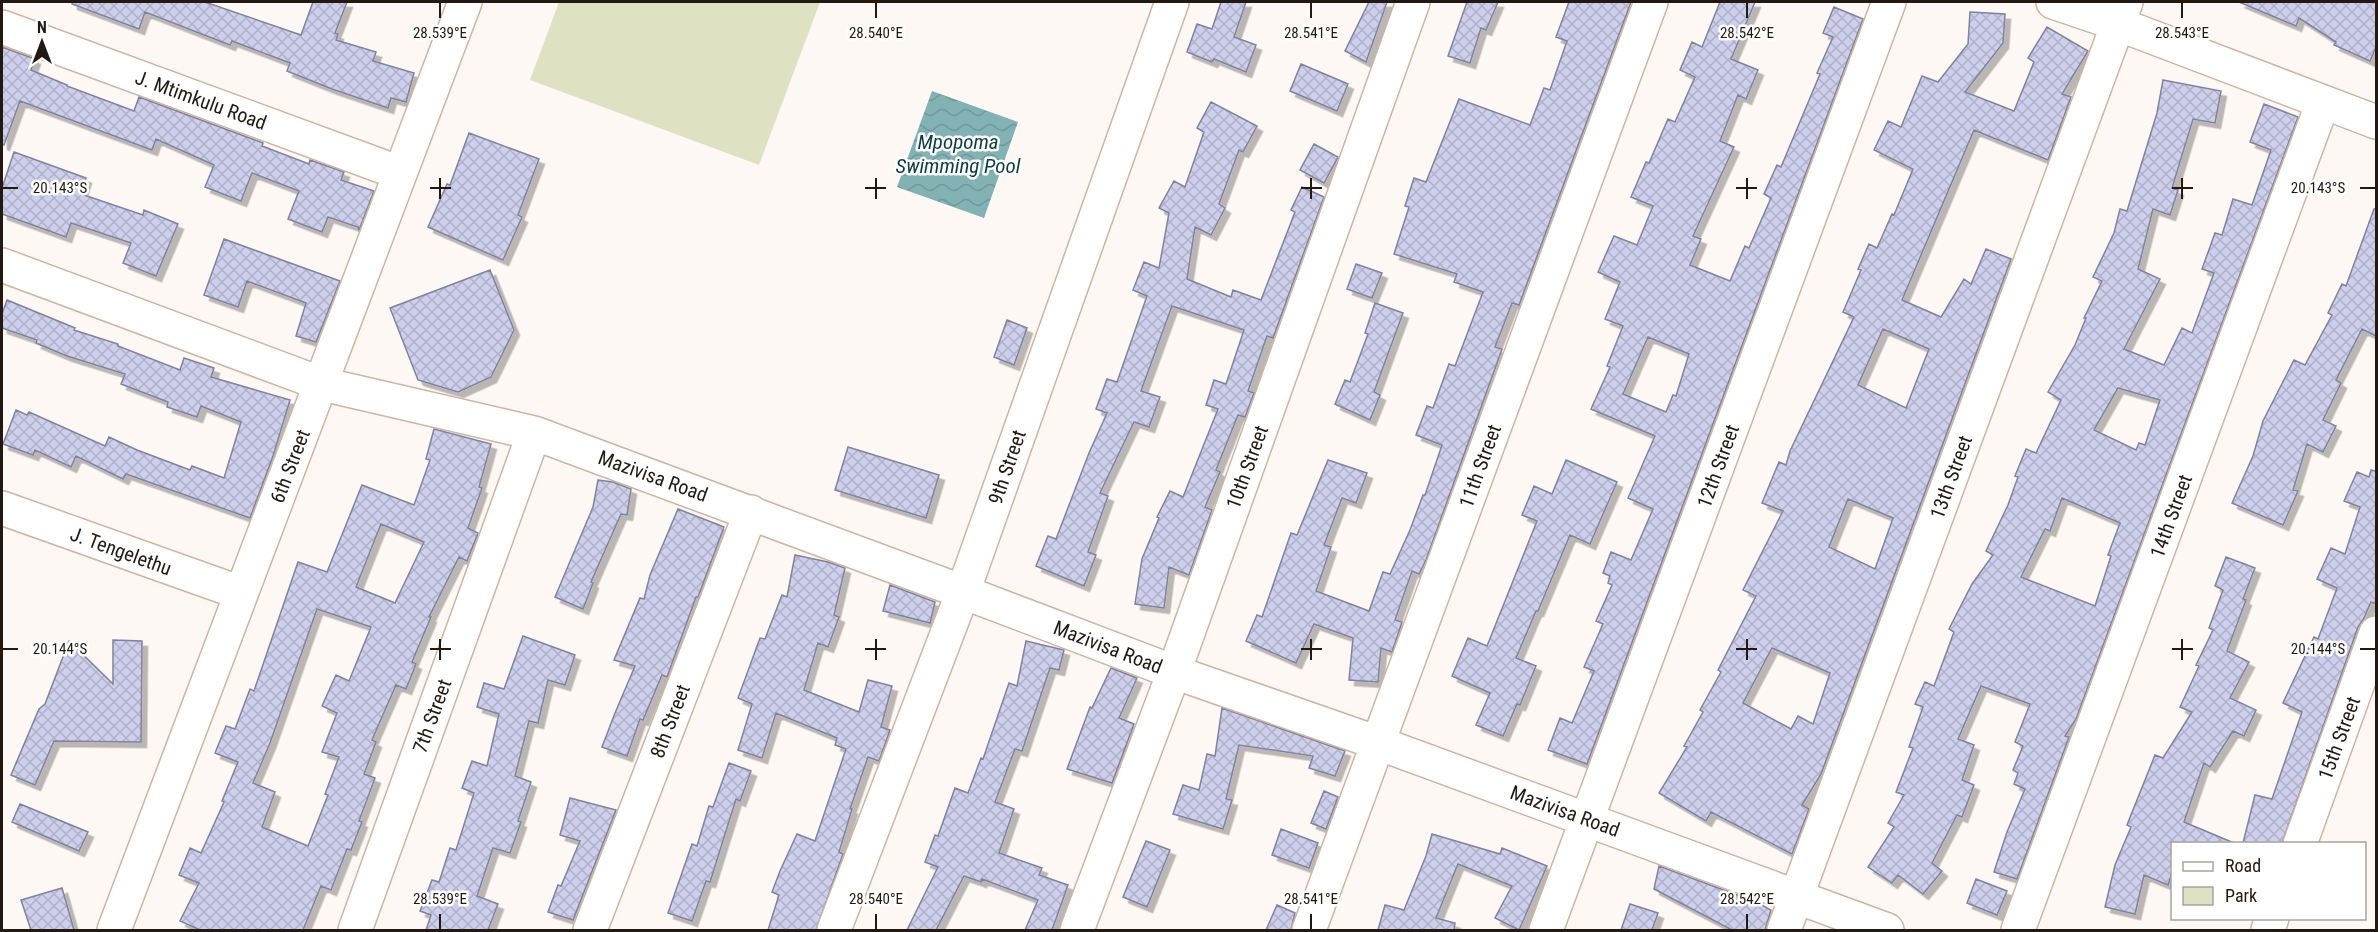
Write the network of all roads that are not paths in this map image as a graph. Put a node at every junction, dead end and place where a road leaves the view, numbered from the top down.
1 (465, 2) edge
2 (1172, 2) edge
3 (1413, 2) edge
4 (1651, 2) edge
5 (1889, 2) edge
6 (2052, 2) edge
7 (2122, 13) edge
8 (2, 27) edge
9 (2323, 102) junction
10 (2376, 122) edge
11 (400, 173) junction
12 (2, 265) edge
13 (322, 384) junction
14 (534, 433) junction
15 (2, 508) edge
16 (750, 512) junction
17 (963, 591) junction
18 (241, 593) junction
19 (2376, 633) edge
20 (1174, 672) junction
21 (2365, 699) edge
22 (1378, 743) junction
23 (1587, 819) junction
24 (2300, 842) edge
25 (1797, 896) junction
26 (114, 930) edge
27 (355, 930) edge
28 (590, 930) edge
29 (834, 930) edge
30 (1077, 930) edge
31 (1309, 930) edge
32 (1546, 930) edge
33 (1784, 930) edge
34 (1887, 930) edge
35 (2018, 930) edge

1 - 11 street, 6th Street
2 - 17 street, 9th Street
3 - 20 street, 10th Street
4 - 22 street, 11th Street
5 - 23 street, 12th Street
6 - 7 street
7 - 9 street
7 - 25 street, 13th Street
8 - 11 street, J. Mtimkulu Road
9 - 10 street
9 - 35 street, 14th Street
11 - 13 street, 6th Street
12 - 13 street, Mazivisa Road
13 - 14 street, Mazivisa Road
13 - 18 street, 6th Street
14 - 16 street, Mazivisa Road
14 - 27 street, 7th Street
15 - 18 street, J. Tengelethu
16 - 17 street, Mazivisa Road
16 - 28 street, 8th Street
17 - 20 street, Mazivisa Road
17 - 29 street, 9th Street
18 - 26 street, 6th Street
19 - 21 street, 15th Street
20 - 22 street, Mazivisa Road
20 - 30 street, 10th Street
21 - 24 street, 15th Street
22 - 23 street, Mazivisa Road
22 - 31 street, 11th Street
23 - 25 street, Mazivisa Road
23 - 32 street, 12th Street
25 - 33 street, 13th Street
25 - 34 street, Mazivisa Road

